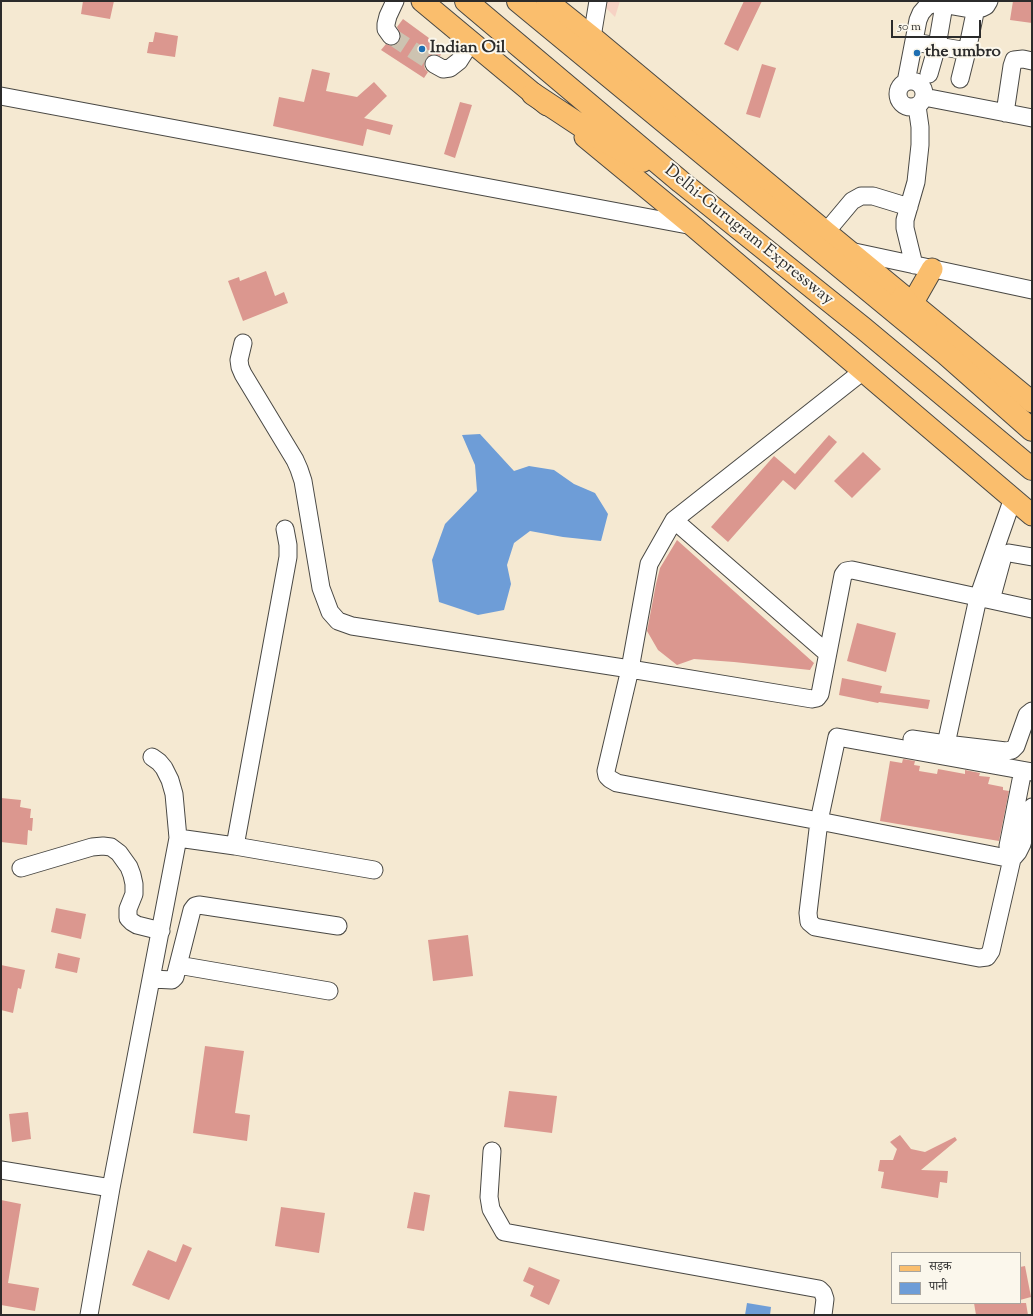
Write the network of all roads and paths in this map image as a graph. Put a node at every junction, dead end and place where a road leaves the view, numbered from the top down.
1 (395, 1) edge
2 (422, 1) edge
3 (466, 1) edge
4 (518, 1) edge
5 (548, 1) edge
6 (598, 1) edge
7 (944, 5) junction
8 (982, 5) edge
9 (391, 36) dead end
10 (592, 37) junction
11 (471, 42) junction
12 (914, 42) junction
13 (937, 46) junction
14 (967, 50) junction
15 (1032, 61) edge
16 (434, 64) tunnel mouth
17 (929, 74) dead end
18 (960, 79) dead end
19 (533, 94) junction
20 (1, 96) edge
21 (920, 102) junction
22 (1005, 113) junction
23 (1032, 116) edge
24 (681, 182) junction
25 (909, 207) junction
26 (693, 226) junction
27 (826, 232) junction
28 (848, 251) junction
29 (923, 267) junction
30 (1032, 290) edge
31 (908, 300) junction
32 (243, 343) dead end
33 (946, 354) junction
34 (863, 371) junction
35 (1032, 402) edge
36 (1032, 430) edge
37 (1032, 469) edge
38 (1013, 498) junction
39 (1032, 515) edge
40 (674, 520) junction
41 (285, 529) dead end
42 (1032, 557) edge
43 (984, 599) junction
44 (1032, 609) edge
45 (827, 653) junction
46 (630, 669) junction
47 (1032, 711) edge
48 (1032, 723) edge
49 (837, 737) junction
50 (946, 744) junction
51 (152, 757) dead end
52 (1026, 770) edge
53 (1032, 807) edge
54 (819, 821) junction
55 (178, 838) junction
56 (235, 846) junction
57 (1012, 858) junction
58 (21, 868) dead end
59 (374, 870) dead end
60 (338, 926) dead end
61 (160, 931) junction
62 (178, 965) junction
63 (152, 979) junction
64 (329, 991) dead end
65 (492, 1151) dead end
66 (1, 1170) edge
67 (111, 1188) junction
68 (89, 1315) edge
69 (823, 1315) edge

1 - 9 street
2 - 11 main road
3 - 24 highway, Delhi-Gurugram Expressway
4 - 33 highway, Delhi-Gurugram Expressway
5 - 10 main road
6 - 10 street
7 - 8 street
7 - 12 street
7 - 13 street
8 - 14 street
10 - 27 main road
11 - 16 street
11 - 19 main road
12 - 13 street
12 - 21 street
13 - 14 street
13 - 17 street
14 - 18 street
15 - 22 street
19 - 24 highway
19 - 26 main road
20 - 26 street
21 - 22 street
21 - 25 street
22 - 23 street
24 - 37 highway, Delhi-Gurugram Expressway
25 - 27 street
25 - 29 street
26 - 34 main road
27 - 28 main road
28 - 29 street
28 - 31 main road
29 - 30 street
29 - 31 main road
31 - 33 highway
31 - 35 main road
32 - 46 street
33 - 36 highway, Delhi-Gurugram Expressway
34 - 38 main road
34 - 40 street
38 - 39 main road
38 - 43 street
40 - 45 street
40 - 46 street
41 - 56 street
42 - 43 street
43 - 44 street
43 - 45 street
43 - 50 street
45 - 46 street
46 - 54 street
47 - 50 street
48 - 52 street
49 - 50 street
49 - 52 street
49 - 54 street
51 - 55 street
52 - 57 street
53 - 57 street
54 - 57 street
54 - 57 street
55 - 56 street
55 - 61 street
56 - 59 street
58 - 61 street
60 - 62 street
61 - 63 street
62 - 63 street
62 - 64 street
63 - 67 street
65 - 69 street
66 - 67 street
67 - 68 street

